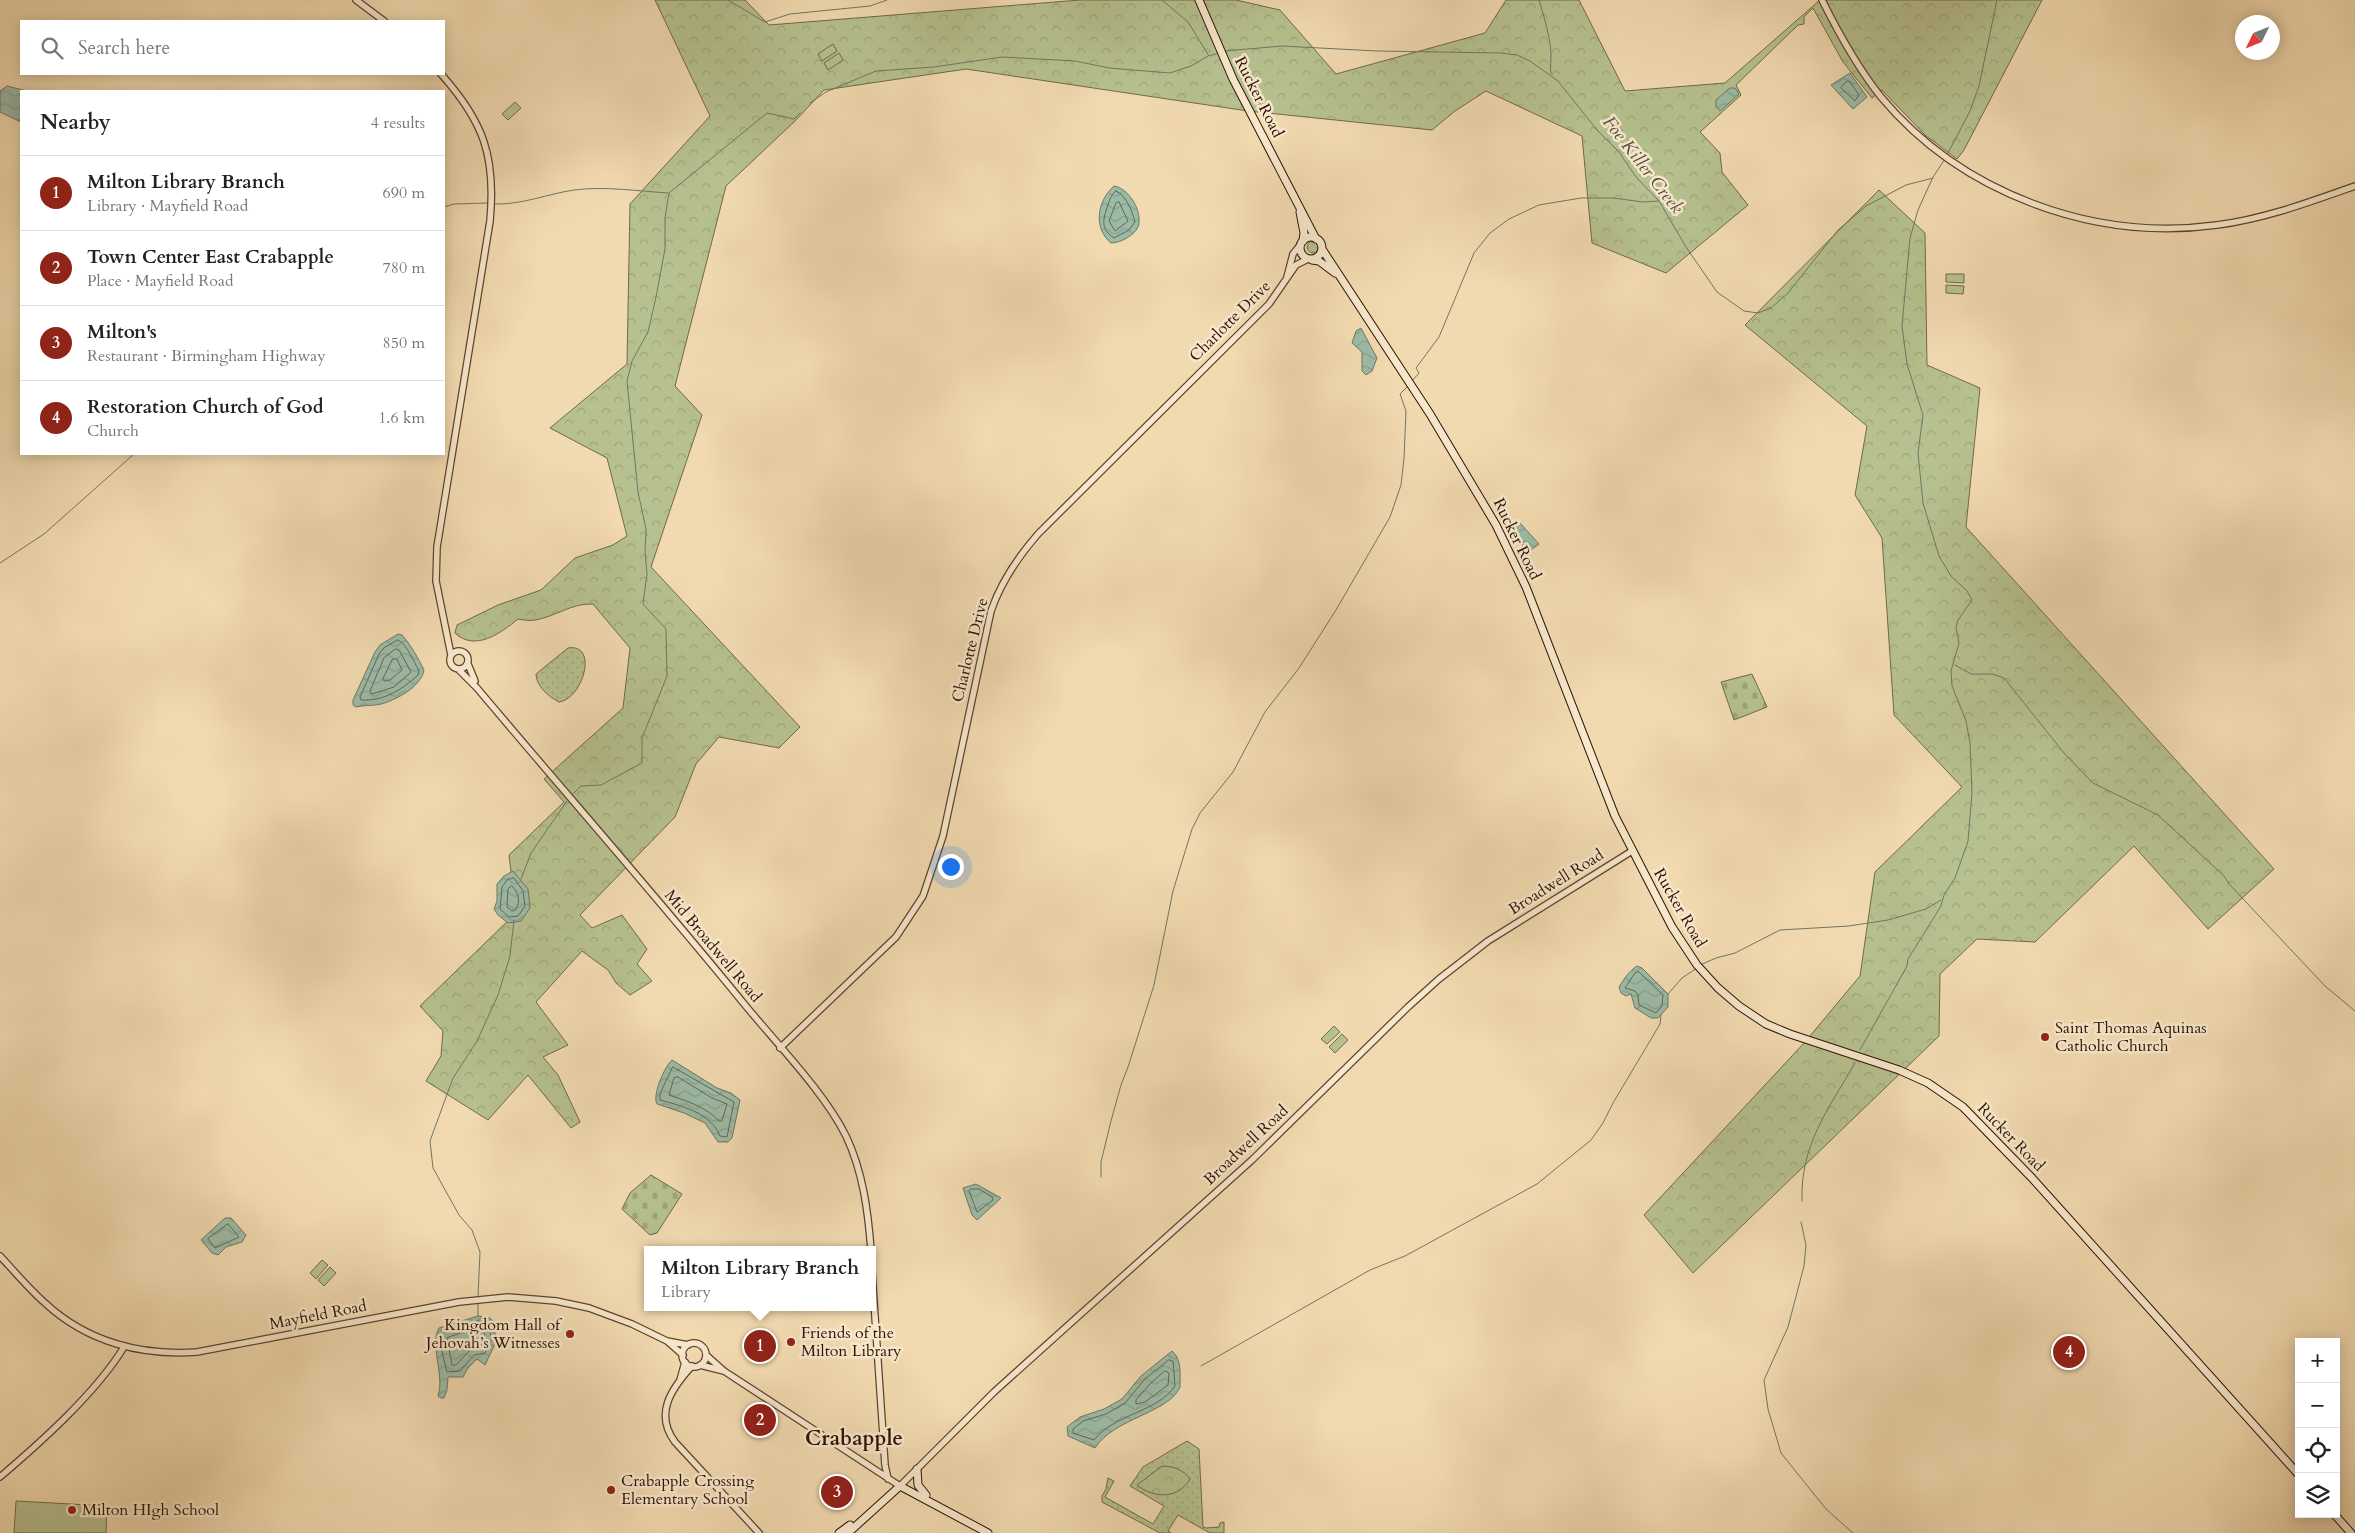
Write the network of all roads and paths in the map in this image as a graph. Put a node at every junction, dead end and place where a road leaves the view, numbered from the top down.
1 (356, 0) edge
2 (1199, 0) edge
3 (1822, 0) edge
4 (383, 20) edge
5 (442, 75) edge
6 (2355, 186) edge
7 (1298, 204) junction
8 (1316, 239) junction
9 (1302, 243) junction
10 (1322, 249) junction
11 (1309, 259) junction
12 (1287, 279) junction
13 (1344, 282) junction
14 (447, 632) junction
15 (459, 651) junction
16 (451, 655) junction
17 (468, 664) junction
18 (459, 670) junction
19 (478, 688) junction
20 (1632, 851) junction
21 (780, 1048) junction
22 (871, 1246) edge
23 (0, 1256) edge
24 (875, 1311) edge
25 (667, 1341) junction
26 (688, 1345) junction
27 (124, 1347) junction
28 (683, 1355) junction
29 (706, 1355) junction
30 (685, 1362) junction
31 (700, 1365) junction
32 (692, 1366) junction
33 (724, 1371) junction
34 (680, 1380) junction
35 (885, 1465) junction
36 (873, 1469) junction
37 (917, 1469) junction
38 (2297, 1473) edge
39 (0, 1477) edge
40 (888, 1479) junction
41 (900, 1486) junction
42 (864, 1517) junction
43 (959, 1517) junction
44 (2338, 1518) edge
45 (759, 1533) edge
46 (839, 1533) edge
47 (848, 1533) edge
48 (979, 1533) edge
49 (988, 1533) edge
50 (2352, 1533) edge

1 - 4 street
2 - 7 main road, Rucker Road
3 - 6 street
5 - 14 street
7 - 8 main road, Rucker Road
7 - 9 main road, Rucker Road
8 - 9 main road
8 - 10 main road
9 - 11 main road
9 - 12 street, Charlotte Drive
10 - 11 main road
10 - 13 main road, Rucker Road
11 - 12 street, Charlotte Drive
11 - 13 main road, Rucker Road
12 - 21 street, Charlotte Drive
13 - 20 main road, Rucker Road
14 - 15 street
14 - 16 street
15 - 16 street
15 - 17 street
16 - 18 street
17 - 18 street
17 - 19 street, Mid Broadwell Road
18 - 19 street, Mid Broadwell Road
19 - 21 street, Mid Broadwell Road
20 - 37 street, Broadwell Road
20 - 38 main road, Rucker Road
21 - 22 street, Mid Broadwell Road
23 - 27 street, Mayfield Road
24 - 35 street
25 - 26 street, Mayfield Road
25 - 27 street, Mayfield Road
25 - 28 street, Mayfield Road
26 - 28 street
26 - 29 street
27 - 39 street
28 - 30 street
29 - 31 street
29 - 33 street
30 - 32 street
30 - 34 street
31 - 32 street
31 - 33 street
32 - 34 street
33 - 36 street
34 - 45 street
35 - 36 street
35 - 40 street
36 - 40 street
37 - 41 street, Broadwell Road
37 - 43 main road
40 - 41 street
41 - 42 main road
41 - 43 main road
41 - 48 main road
42 - 46 main road
42 - 47 main road
43 - 49 main road
44 - 50 main road

